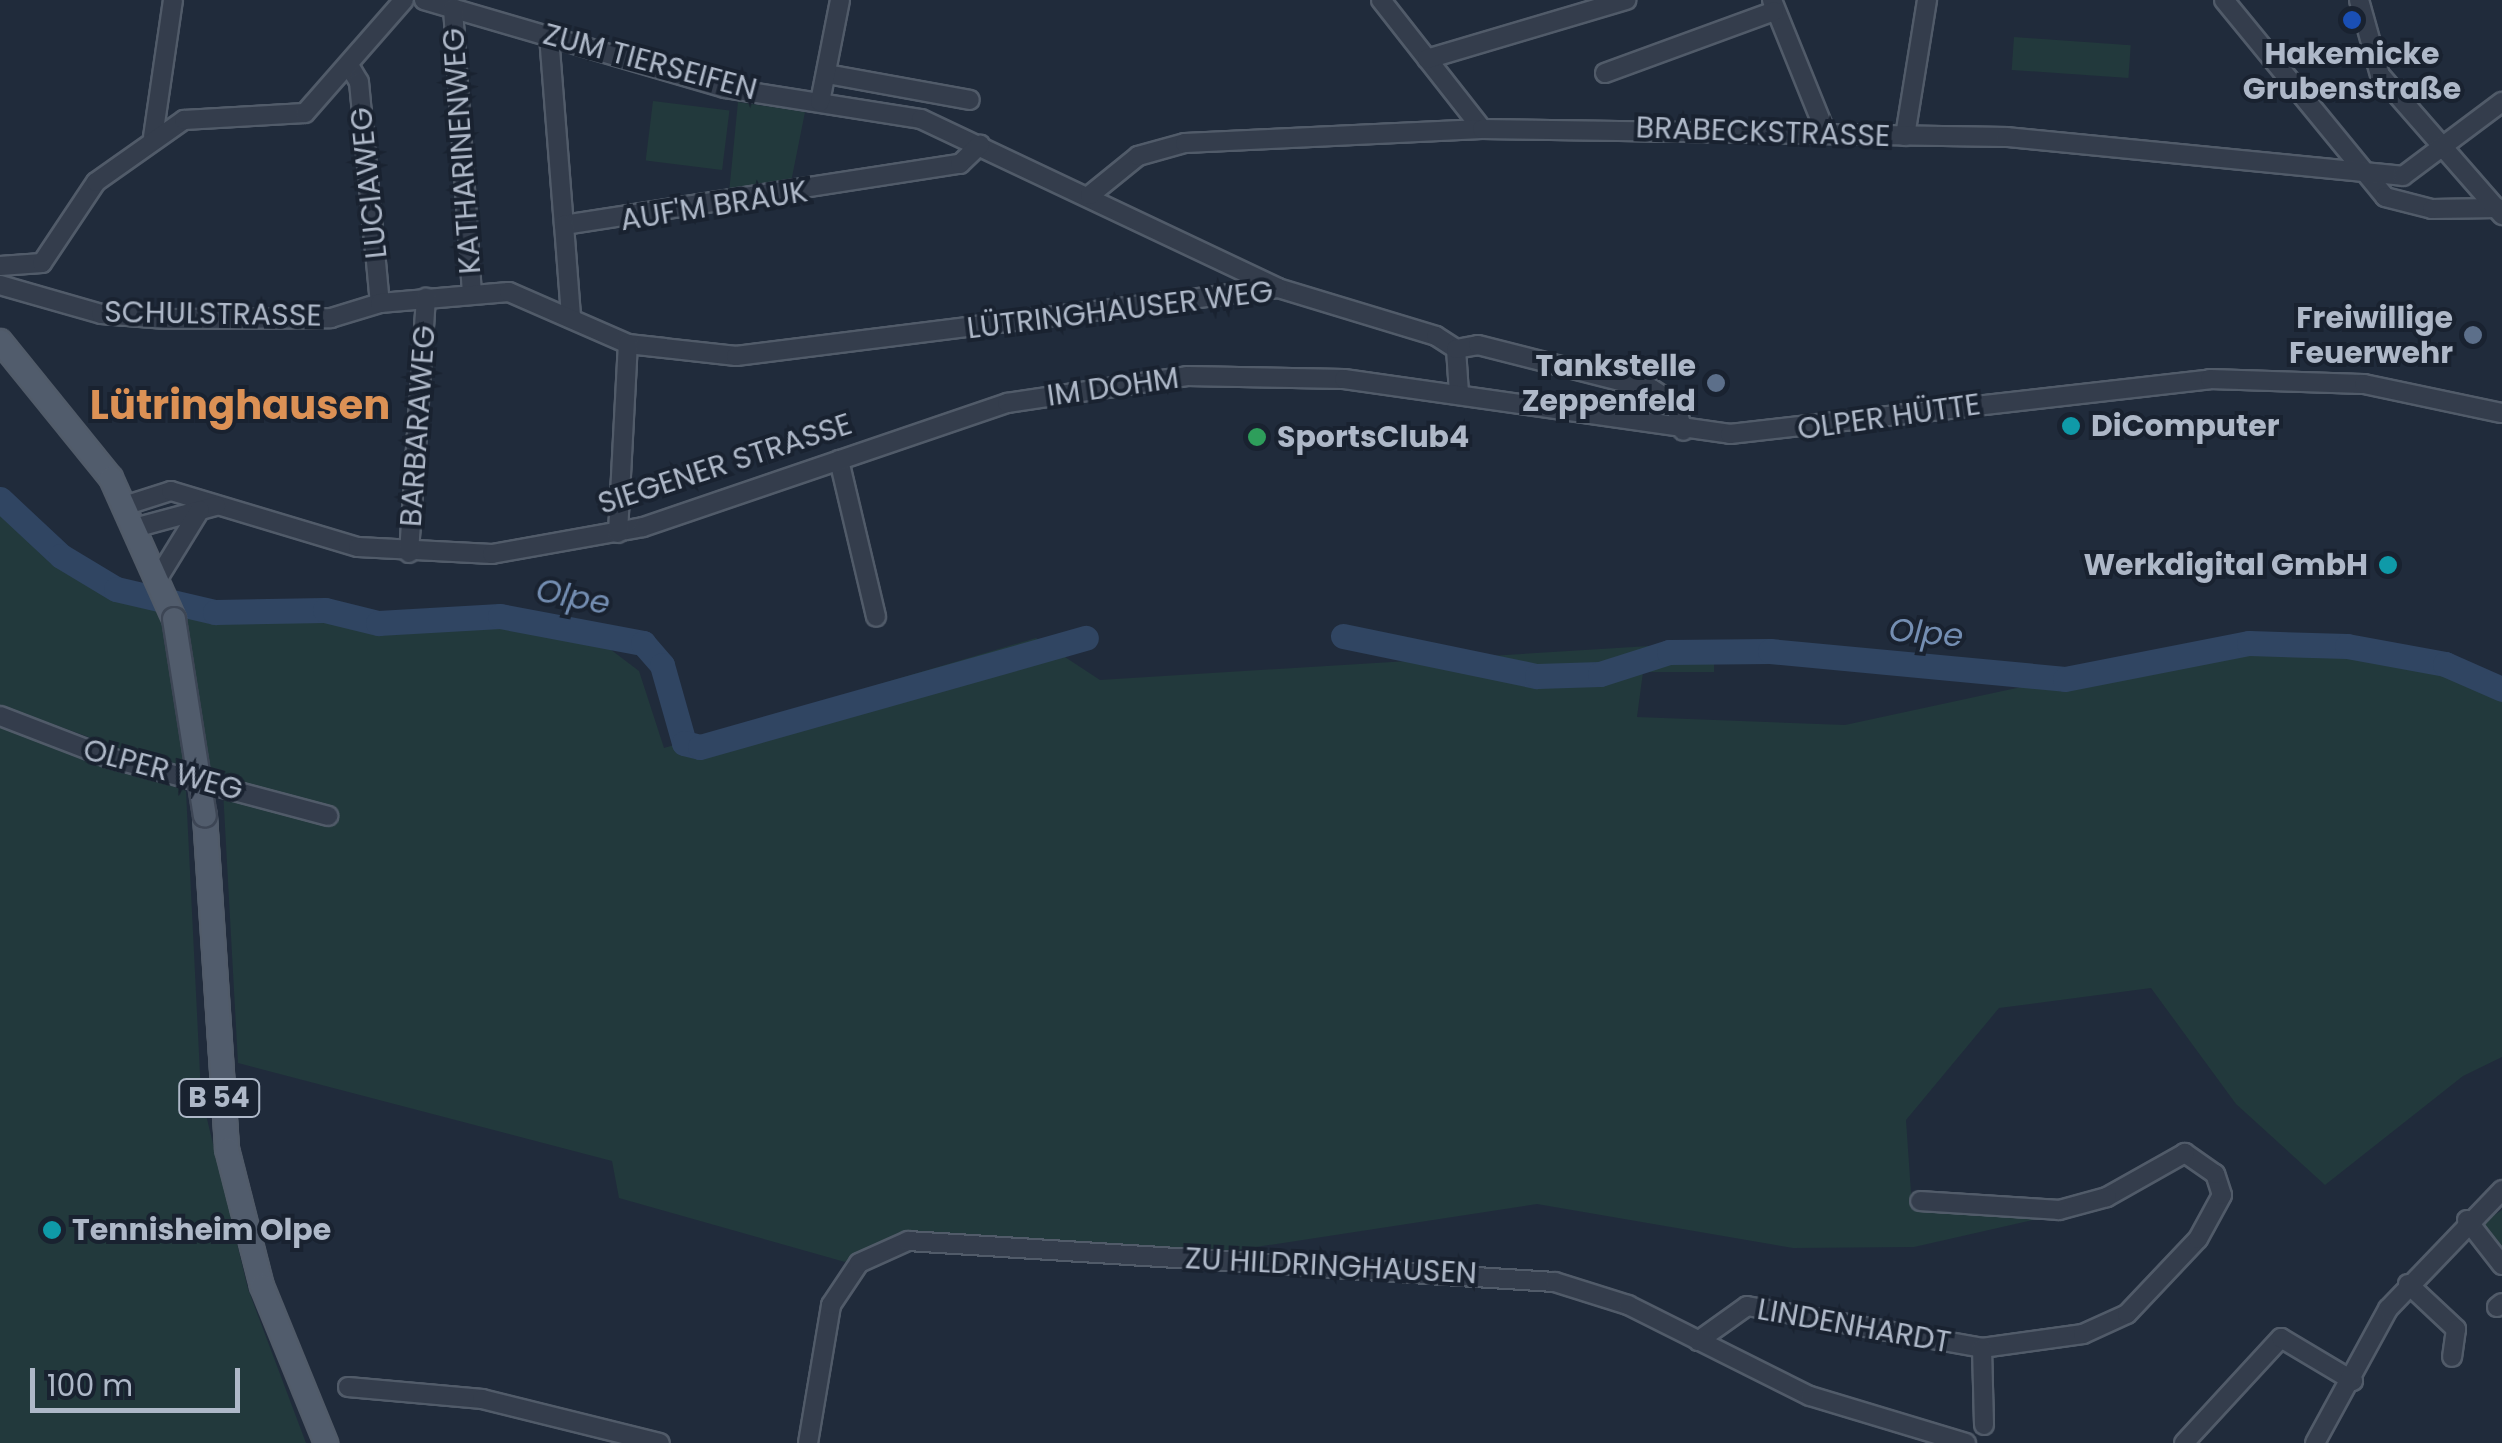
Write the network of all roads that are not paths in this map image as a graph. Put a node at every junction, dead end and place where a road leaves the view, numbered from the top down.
1 (172, 0) edge
2 (404, 0) edge
3 (424, 0) edge
4 (840, 0) edge
5 (1381, 0) edge
6 (1626, 0) edge
7 (1927, 0) edge
8 (2224, 0) edge
9 (2359, 0) edge
10 (1773, 5) edge
11 (453, 8) junction
12 (549, 36) junction
13 (1427, 59) junction
14 (350, 67) junction
15 (827, 74) junction
16 (1605, 74) dead end
17 (970, 100) dead end
18 (820, 102) junction
19 (2502, 102) edge
20 (1482, 129) junction
21 (1825, 131) junction
22 (153, 136) junction
23 (1905, 136) junction
24 (980, 145) junction
25 (2441, 148) junction
26 (2366, 175) junction
27 (1090, 195) junction
28 (2500, 211) edge
29 (564, 226) junction
30 (0, 266) edge
31 (0, 286) edge
32 (1278, 288) junction
33 (472, 294) junction
34 (426, 298) junction
35 (380, 302) junction
36 (572, 316) junction
37 (892, 334) joint
38 (0, 341) edge
39 (628, 344) junction
40 (1456, 349) junction
41 (1275, 375) joint
42 (1459, 393) junction
43 (2502, 412) edge
44 (954, 418) joint
45 (1683, 431) junction
46 (839, 460) junction
47 (127, 505) junction
48 (208, 508) junction
49 (138, 526) junction
50 (618, 534) junction
51 (409, 553) junction
52 (160, 574) junction
53 (876, 616) dead end
54 (0, 716) edge
55 (328, 816) dead end
56 (2502, 1190) edge
57 (1920, 1201) dead end
58 (2467, 1220) junction
59 (2502, 1265) edge
60 (2408, 1284) junction
61 (1707, 1345) junction
62 (1982, 1348) junction
63 (2452, 1357) dead end
64 (2352, 1381) junction
65 (348, 1386) dead end
66 (1984, 1425) dead end
67 (322, 1433) edge
68 (660, 1443) edge
69 (808, 1443) edge
70 (1966, 1443) edge
71 (2184, 1443) edge
72 (2314, 1443) edge

1 - 22 street
2 - 14 street
3 - 11 street, ZUM TIERSEIFEN
4 - 15 street
5 - 13 street
6 - 13 street
7 - 23 street
8 - 26 street
9 - 25 street
10 - 16 street
10 - 21 street
11 - 12 street, ZUM TIERSEIFEN
11 - 33 street, KATHARINENWEG
12 - 18 street, ZUM TIERSEIFEN
12 - 29 street
13 - 20 street
14 - 22 street
14 - 35 street, LUCIAWEG
15 - 17 street
15 - 18 street
18 - 24 street, ZUM TIERSEIFEN
19 - 25 street, BRABECKSTRASSE
20 - 21 street, BRABECKSTRASSE
20 - 27 street, BRABECKSTRASSE
21 - 23 street, BRABECKSTRASSE
22 - 30 street
23 - 26 street, BRABECKSTRASSE
24 - 27 street, ZUM TIERSEIFEN
24 - 29 street, AUF'M BRAUK
25 - 26 street, BRABECKSTRASSE
25 - 28 street
26 - 28 street
27 - 32 street, ZUM TIERSEIFEN
29 - 36 street
31 - 35 street, SCHULSTRASSE
32 - 37 street, LÜTRINGHAUSER WEG
32 - 40 street, LÜTRINGHAUSER WEG
33 - 34 street, SCHULSTRASSE
33 - 36 street, SCHULSTRASSE
34 - 35 street, SCHULSTRASSE
34 - 51 street, BARBARAWEG
36 - 39 street, SCHULSTRASSE
37 - 39 street, SCHULSTRASSE
38 - 47 main road, B 54
39 - 50 street
40 - 42 street
40 - 45 street, LÜTRINGHAUSER WEG
41 - 42 street, OLPER HÜTTE
41 - 44 street, IM DOHM
42 - 45 street, OLPER HÜTTE
43 - 45 street, OLPER HÜTTE
44 - 46 street, SIEGENER STRASSE
46 - 50 street, SIEGENER STRASSE
46 - 53 street
47 - 48 street, SIEGENER STRASSE
47 - 49 main road, B 54
48 - 49 street, SIEGENER STRASSE
48 - 51 street, SIEGENER STRASSE
48 - 52 street
49 - 52 main road, B 54
50 - 51 street, SIEGENER STRASSE
52 - 67 main road, B 54, bridge
54 - 55 street, OLPER WEG
56 - 58 street
57 - 62 street, LINDENHARDT
58 - 59 street
58 - 60 street
60 - 63 street
60 - 64 street
61 - 62 street, LINDENHARDT
61 - 69 street, ZU HILDRINGHAUSEN
61 - 70 street, ZU HILDRINGHAUSEN
62 - 66 street, LINDENHARDT
64 - 71 street
64 - 72 street
65 - 68 street

